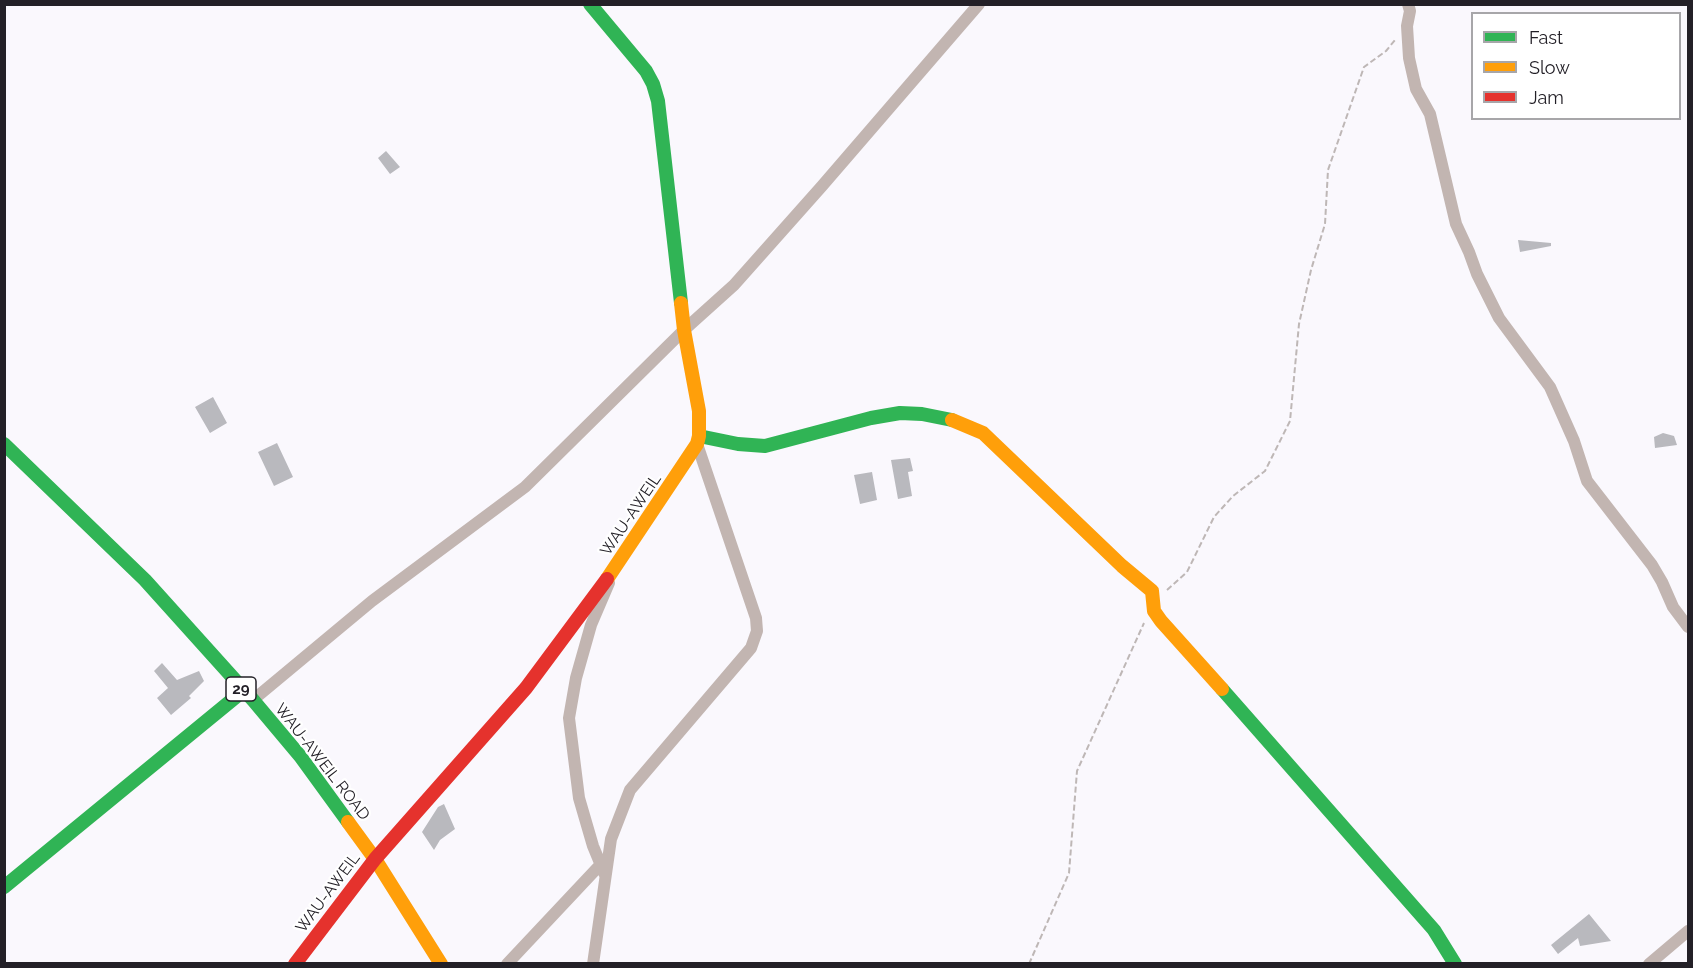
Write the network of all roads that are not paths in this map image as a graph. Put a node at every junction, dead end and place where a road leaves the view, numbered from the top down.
1 (590, 4) edge
2 (979, 4) edge
3 (1408, 4) edge
4 (684, 330) junction
5 (698, 440) junction
6 (4, 444) edge
7 (620, 561) junction
8 (1689, 627) edge
9 (248, 695) junction
10 (375, 859) junction
11 (601, 864) junction
12 (606, 877) junction
13 (4, 887) edge
14 (1689, 931) edge
15 (295, 963) edge
16 (441, 963) edge
17 (507, 963) edge
18 (593, 963) edge
19 (1455, 963) edge
20 (1649, 963) edge

1 - 4 street
2 - 4 street
3 - 8 street
4 - 5 street
4 - 9 street
5 - 7 street, WAU-AWEIL
5 - 12 street
5 - 19 street
6 - 9 street, WAU-AWEIL ROAD / 29
7 - 10 street, WAU-AWEIL
7 - 11 street
9 - 10 street, WAU-AWEIL ROAD / 29
9 - 13 street
10 - 15 street, WAU-AWEIL
10 - 16 street, WAU-AWEIL ROAD / 29
11 - 12 street
11 - 17 street
12 - 18 street
14 - 20 street

